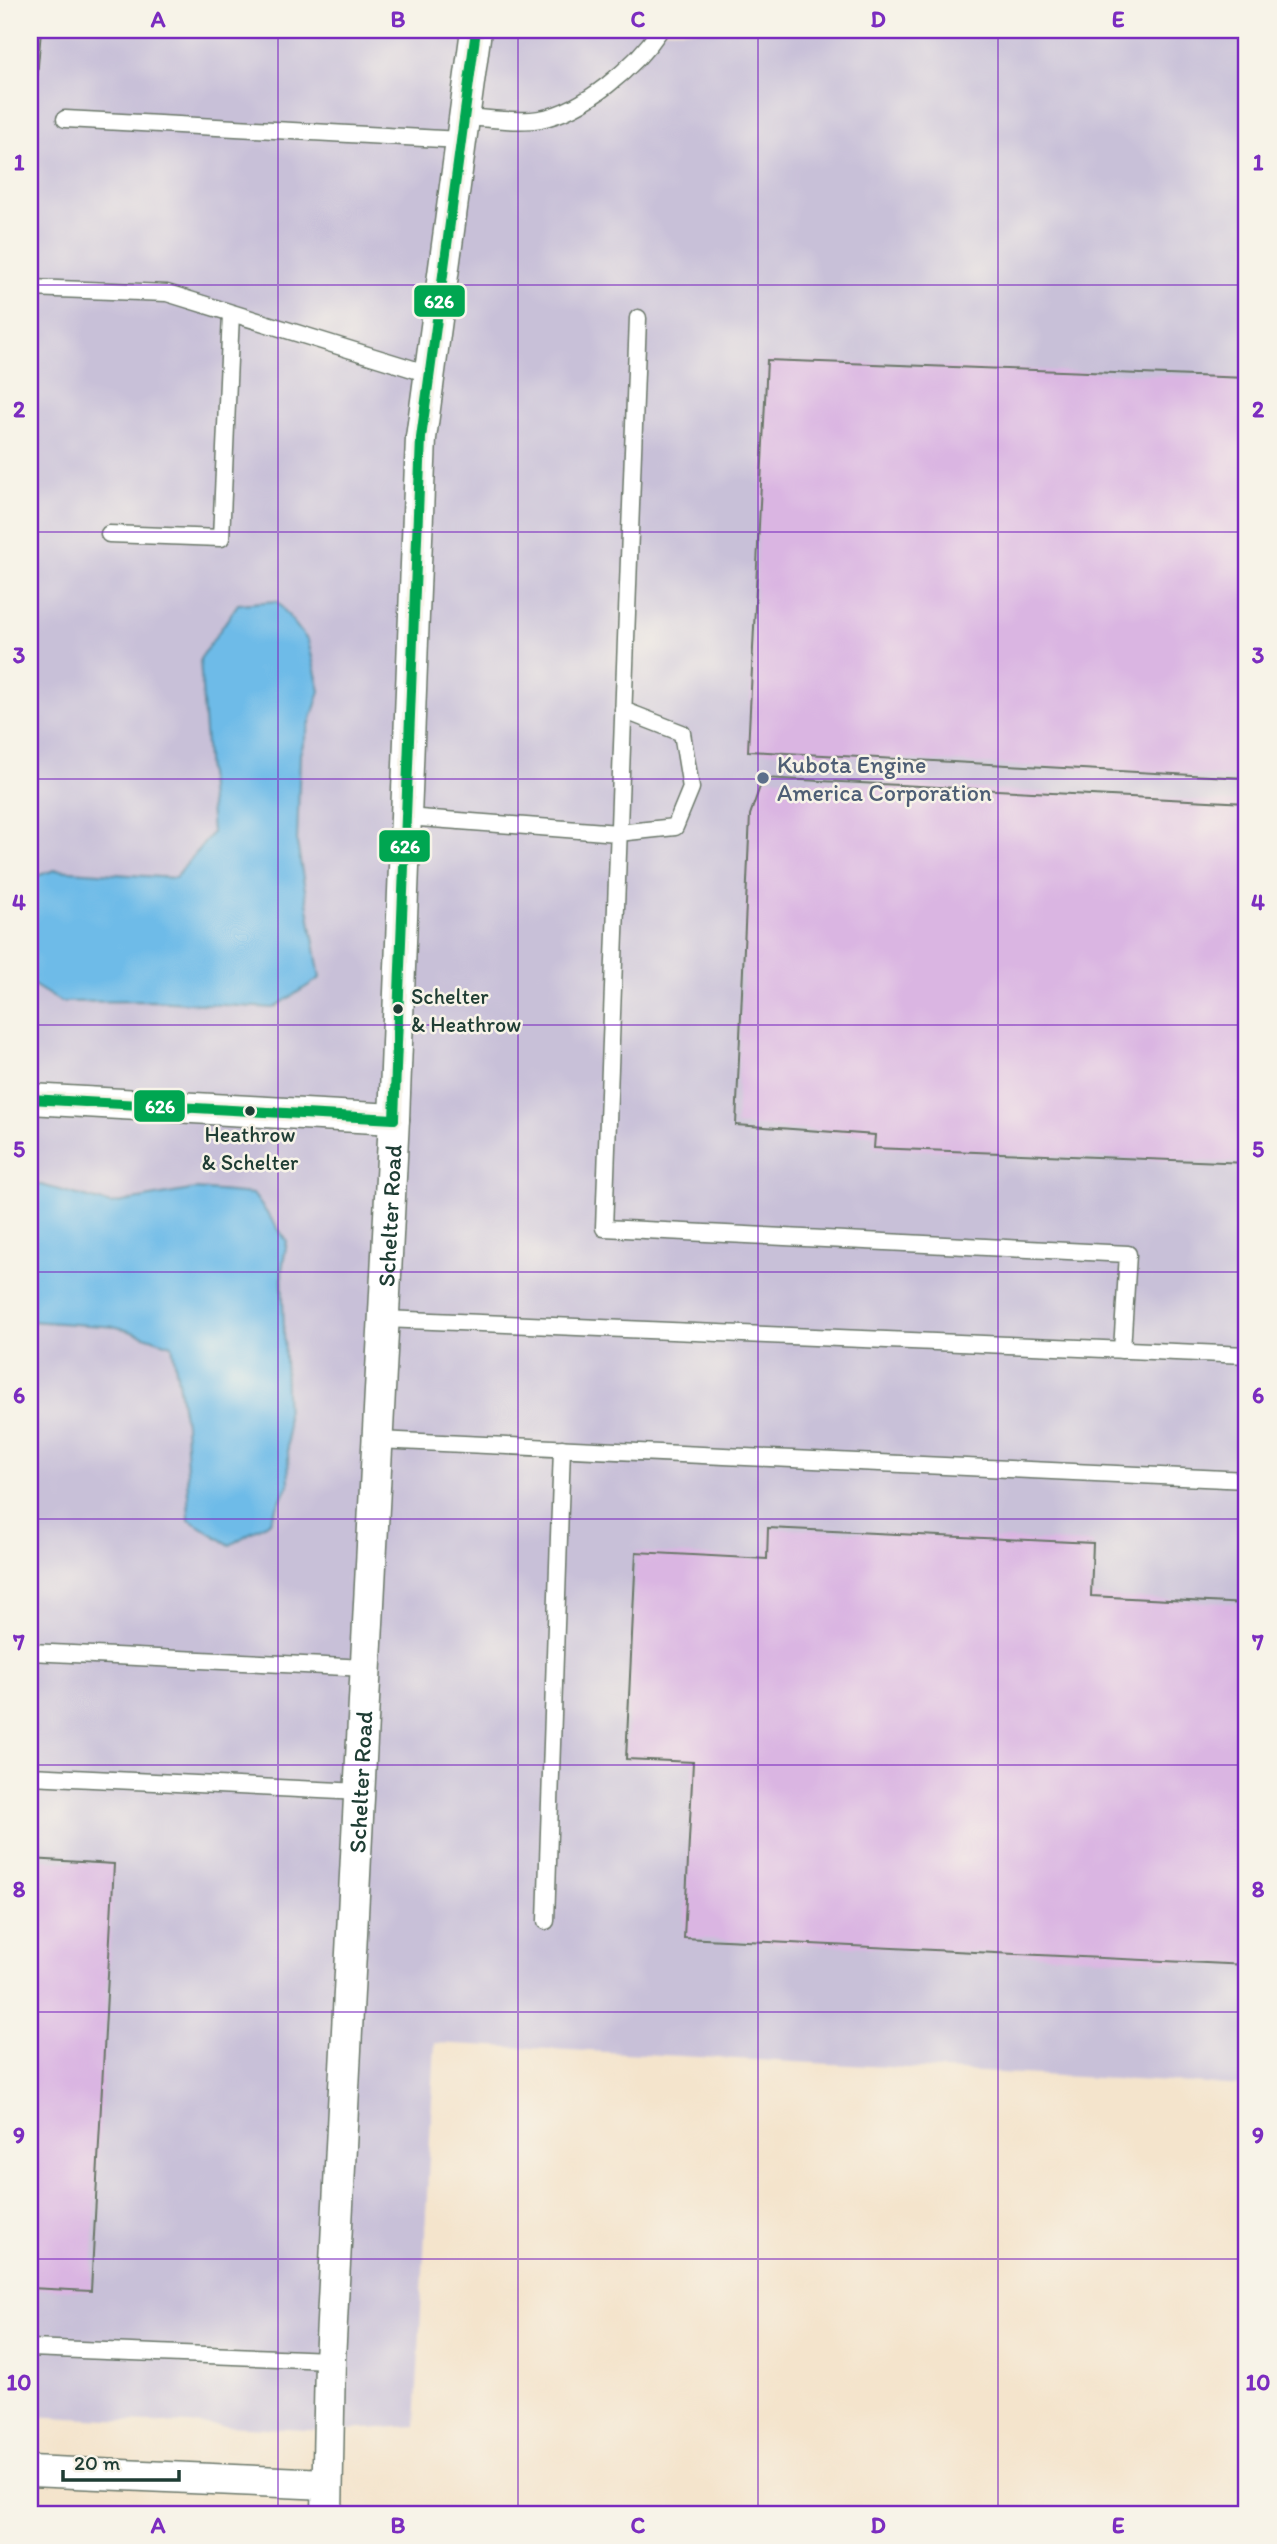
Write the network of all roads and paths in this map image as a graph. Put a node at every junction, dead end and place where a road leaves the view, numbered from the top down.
1 (476, 30) edge
2 (660, 30) edge
3 (65, 119) dead end
4 (463, 129) junction
5 (30, 288) edge
6 (231, 314) junction
7 (638, 318) dead end
8 (429, 374) junction
9 (109, 534) dead end
10 (623, 710) junction
11 (406, 817) junction
12 (618, 833) junction
13 (30, 1099) edge
14 (394, 1119) junction
15 (384, 1319) junction
16 (1122, 1350) junction
17 (1247, 1355) edge
18 (378, 1440) junction
19 (562, 1448) junction
20 (1247, 1480) edge
21 (30, 1653) edge
22 (367, 1668) junction
23 (30, 1776) edge
24 (361, 1792) junction
25 (546, 1921) dead end
26 (30, 2347) edge
27 (330, 2361) junction
28 (30, 2471) edge
29 (327, 2484) junction
30 (327, 2514) edge

1 - 4 street, Schelter Road
2 - 4 lane
3 - 4 lane
4 - 8 street, Schelter Road
5 - 6 lane
6 - 8 lane
6 - 9 lane
7 - 10 lane
8 - 11 street, Schelter Road
10 - 12 lane
10 - 12 lane
11 - 12 lane
11 - 14 street, Schelter Road
12 - 16 lane
13 - 14 street
14 - 15 street, Schelter Road
15 - 16 lane
15 - 18 street, Schelter Road
16 - 17 lane
18 - 19 lane
18 - 22 street, Schelter Road
19 - 20 lane
19 - 25 lane
21 - 22 lane
22 - 24 street, Schelter Road
23 - 24 lane
24 - 27 street, Schelter Road
26 - 27 lane
27 - 29 street, Schelter Road
28 - 29 street
29 - 30 street, Schelter Road

